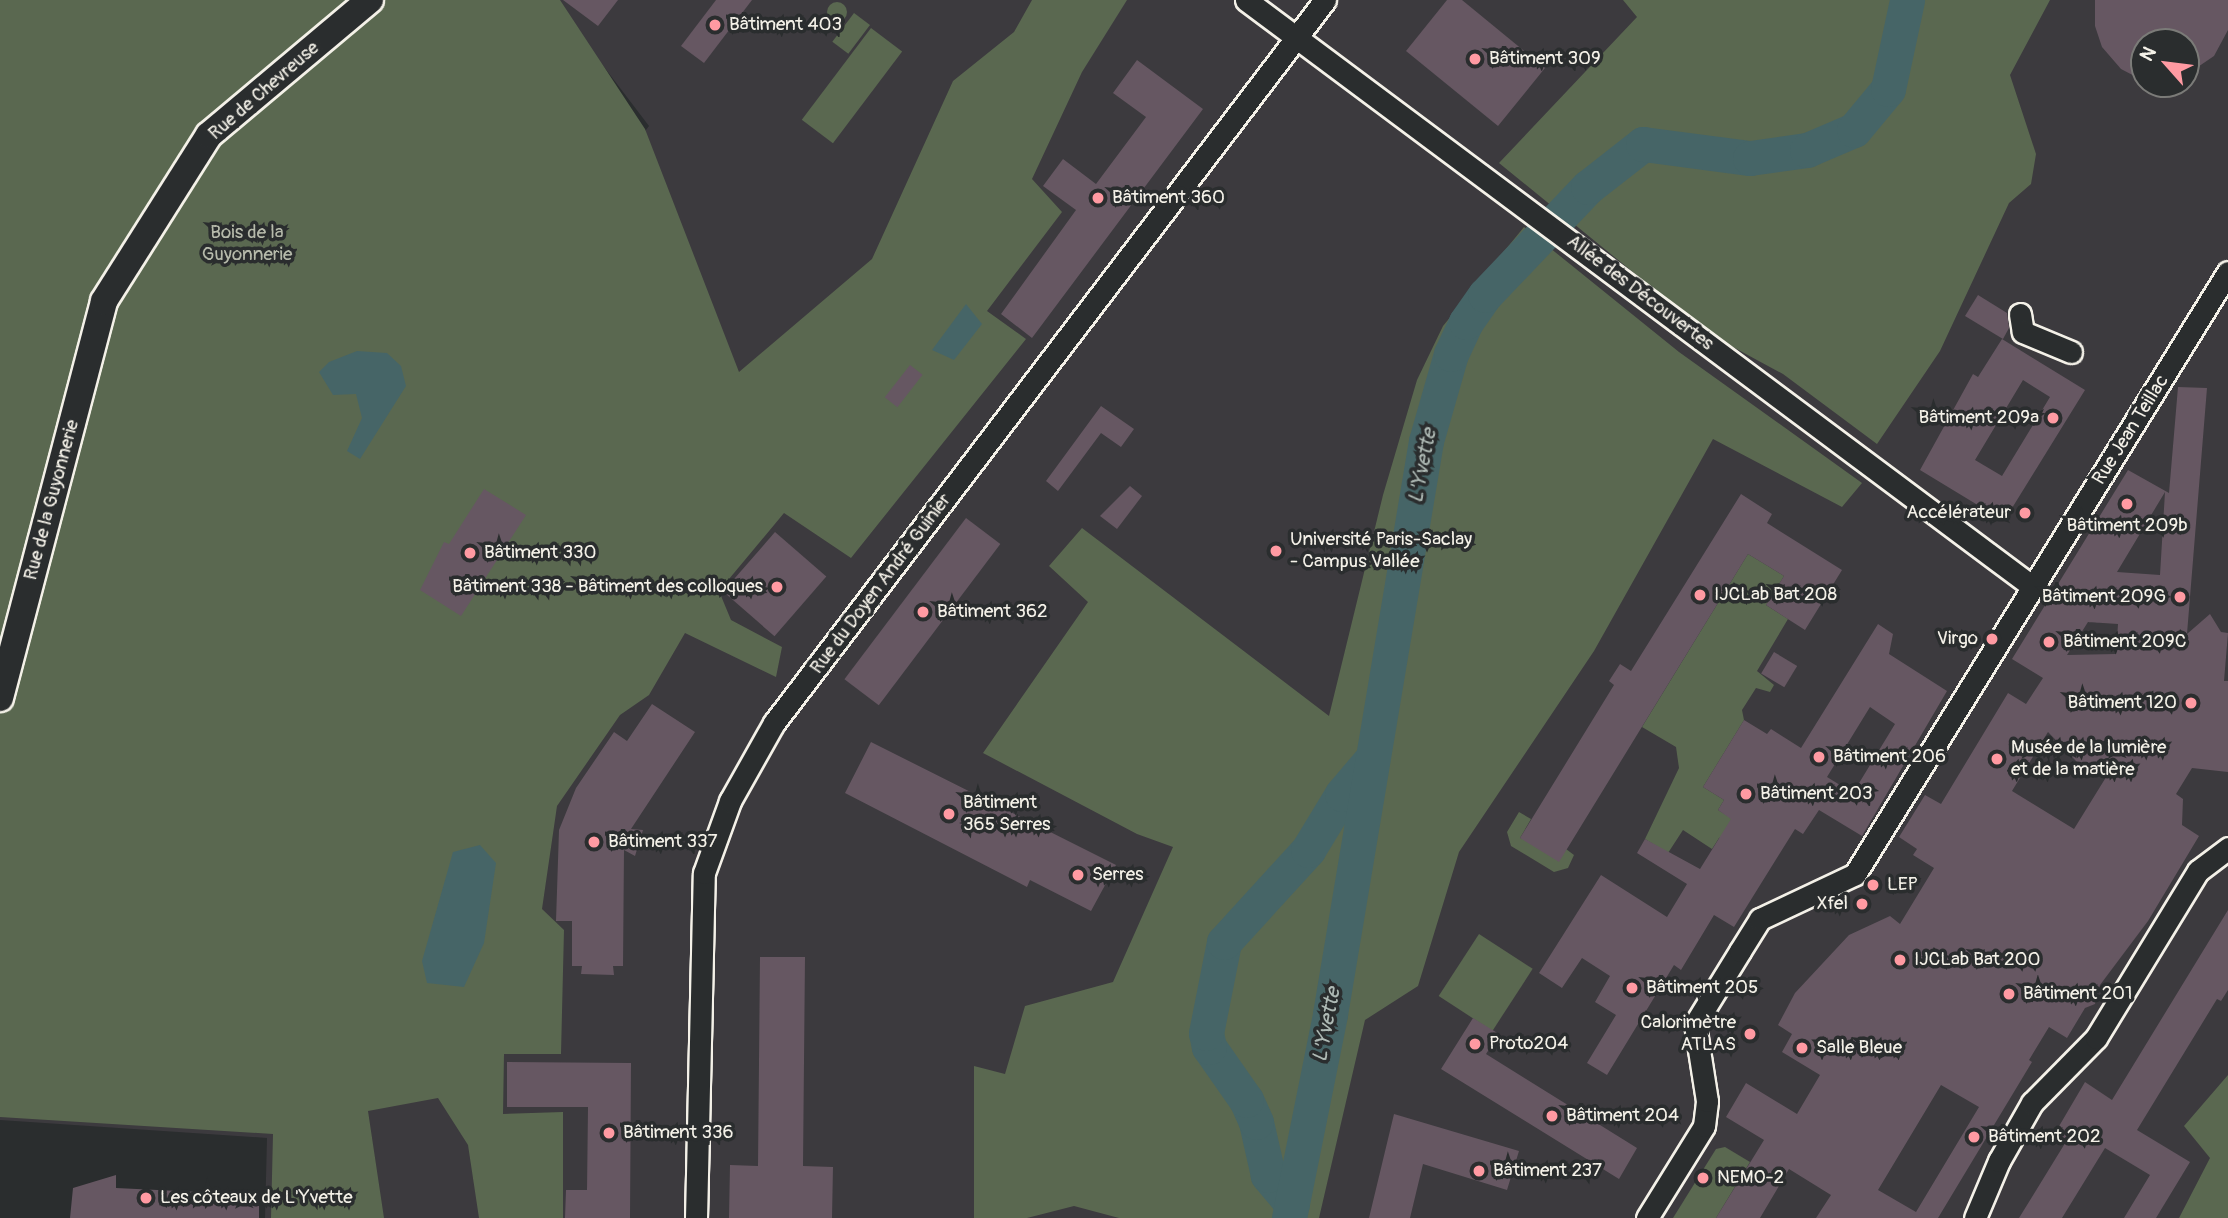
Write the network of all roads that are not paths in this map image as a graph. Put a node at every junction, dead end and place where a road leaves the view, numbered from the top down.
1 (370, 0) edge
2 (1246, 0) edge
3 (1325, 0) edge
4 (1297, 38) junction
5 (2228, 272) edge
6 (104, 302) joint
7 (2020, 314) dead end
8 (2071, 352) dead end
9 (2033, 587) junction
10 (0, 698) edge
11 (2228, 848) edge
12 (696, 1218) edge
13 (1647, 1218) edge
14 (1975, 1218) edge

1 - 6 street, Rue de Chevreuse
2 - 4 street, Allée des Découvertes
3 - 4 street, Rue du Doyen André Guinier
4 - 9 street, Allée des Découvertes
4 - 12 street, Rue du Doyen André Guinier
5 - 9 street, Rue Jean Teillac
6 - 10 street, Rue de la Guyonnerie
7 - 8 street
9 - 13 street, Rue Jean Teillac
11 - 14 street

